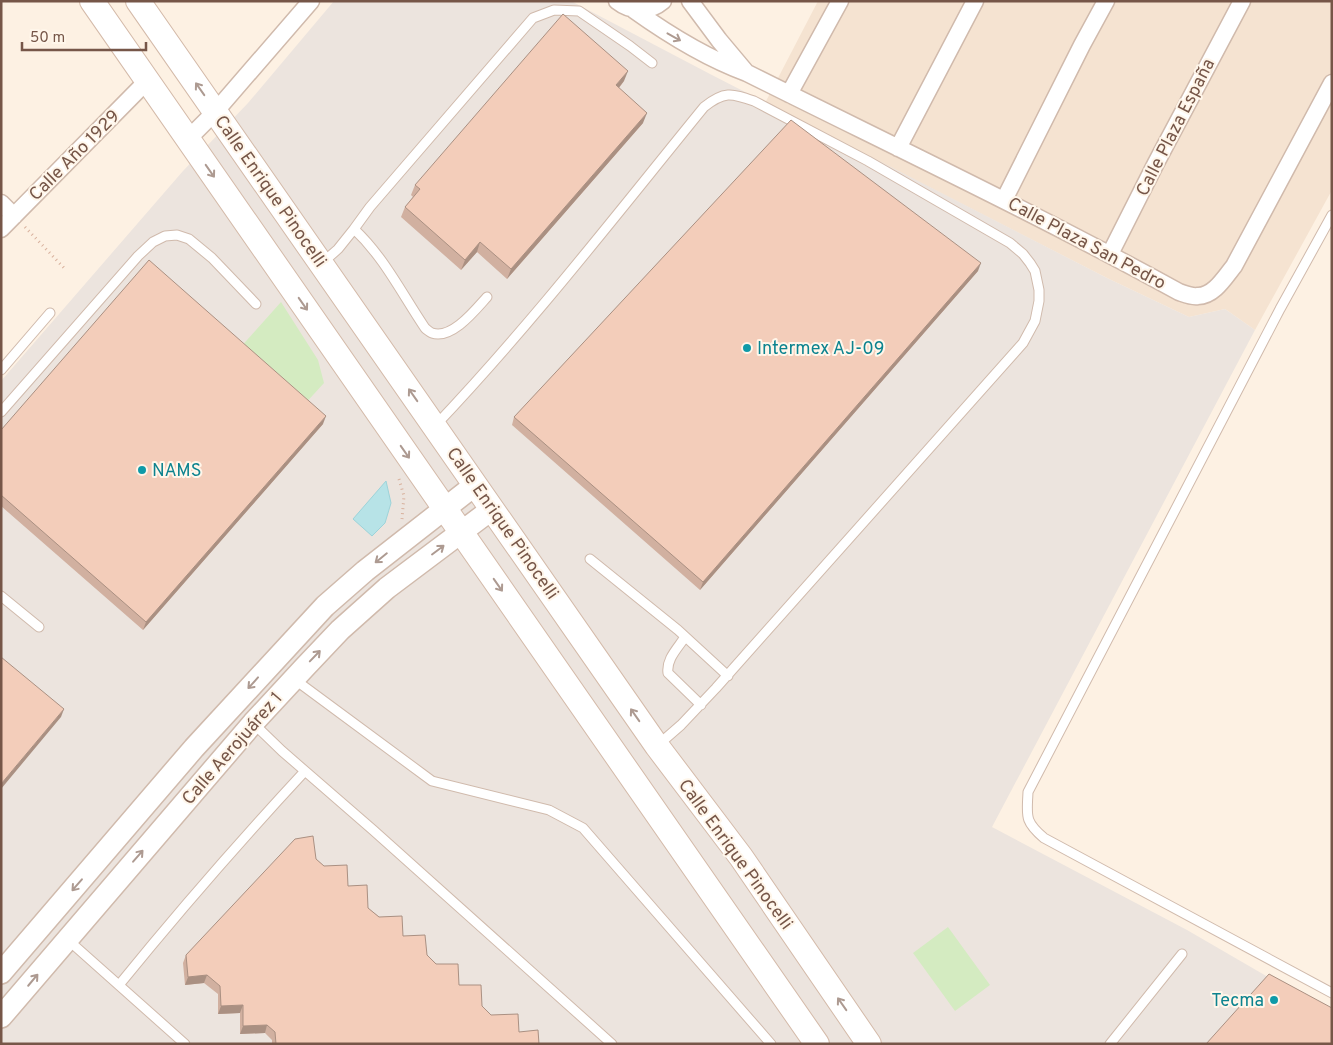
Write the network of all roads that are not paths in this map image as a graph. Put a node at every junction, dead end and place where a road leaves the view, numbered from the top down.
1 (92, 1) edge
2 (138, 1) edge
3 (311, 1) edge
4 (617, 1) edge
5 (663, 1) edge
6 (690, 1) edge
7 (840, 1) edge
8 (975, 1) edge
9 (1106, 1) edge
10 (1242, 1) edge
11 (634, 10) junction
12 (652, 63) dead end
13 (746, 73) junction
14 (147, 81) junction
15 (1332, 83) edge
16 (789, 94) junction
17 (215, 112) junction
18 (188, 139) junction
19 (898, 148) junction
20 (1004, 200) junction
21 (1, 203) edge
22 (1332, 215) edge
23 (14, 216) junction
24 (1, 229) edge
25 (354, 230) junction
26 (1110, 254) junction
27 (321, 264) junction
28 (487, 296) dead end
29 (256, 304) dead end
30 (50, 313) dead end
31 (1, 370) edge
32 (1, 412) edge
33 (435, 426) junction
34 (475, 484) junction
35 (444, 508) junction
36 (492, 509) junction
37 (462, 533) junction
38 (590, 559) dead end
39 (1, 596) edge
40 (39, 627) dead end
41 (685, 637) junction
42 (728, 676) junction
43 (294, 679) junction
44 (700, 705) junction
45 (253, 723) junction
46 (657, 746) junction
47 (305, 771) junction
48 (67, 939) junction
49 (1182, 954) dead end
50 (1, 973) edge
51 (119, 985) junction
52 (1332, 993) edge
53 (1, 1017) edge
54 (185, 1044) edge
55 (612, 1044) edge
56 (771, 1044) edge
57 (817, 1044) edge
58 (870, 1044) edge
59 (1110, 1044) edge

1 - 14 main road
17 -> 2 main road, Calle Enrique Pinocelli
3 - 17 street
4 - 11 street, Calle Plaza San Pedro
5 - 11 street
6 - 13 street, Calle Plaza San Pedro
7 - 16 street
8 - 19 street
9 - 20 street
10 - 26 street, Calle Plaza España
11 -> 13 street, Calle Plaza San Pedro
12 - 25 lane
13 - 16 street, Calle Plaza San Pedro
14 - 18 main road
14 - 23 street, Calle Año 1929
15 - 26 street, Calle Plaza San Pedro
16 - 19 street, Calle Plaza San Pedro
17 - 18 street
17 - 27 main road, Calle Enrique Pinocelli
18 -> 35 main road
19 - 20 street, Calle Plaza San Pedro
20 - 26 street, Calle Plaza San Pedro
21 - 23 street
22 - 52 lane
23 - 24 street, Calle Año 1929
25 - 27 lane
25 - 28 lane
33 -> 27 main road, Calle Enrique Pinocelli
29 - 32 lane
30 - 31 lane
33 - 34 main road, Calle Enrique Pinocelli
33 - 42 lane
34 - 35 street, Calle Aerojuárez 1
34 - 36 main road, Calle Enrique Pinocelli
35 - 37 main road
35 -> 50 street, Calle Aerojuárez 1
36 - 37 street, Calle Aerojuárez 1
46 -> 36 main road, Calle Enrique Pinocelli
43 -> 37 street, Calle Aerojuárez 1
37 -> 57 main road
38 - 41 lane
39 - 40 lane
41 - 42 lane
41 - 44 lane
42 - 44 lane
43 - 45 street, Calle Aerojuárez 1
43 - 56 lane
44 - 46 lane
45 - 47 lane
48 -> 45 street, Calle Aerojuárez 1
58 -> 46 main road, Calle Enrique Pinocelli
47 - 51 lane
47 - 55 lane
48 - 51 lane
53 -> 48 street, Calle Aerojuárez 1
49 - 59 lane
51 - 54 lane

